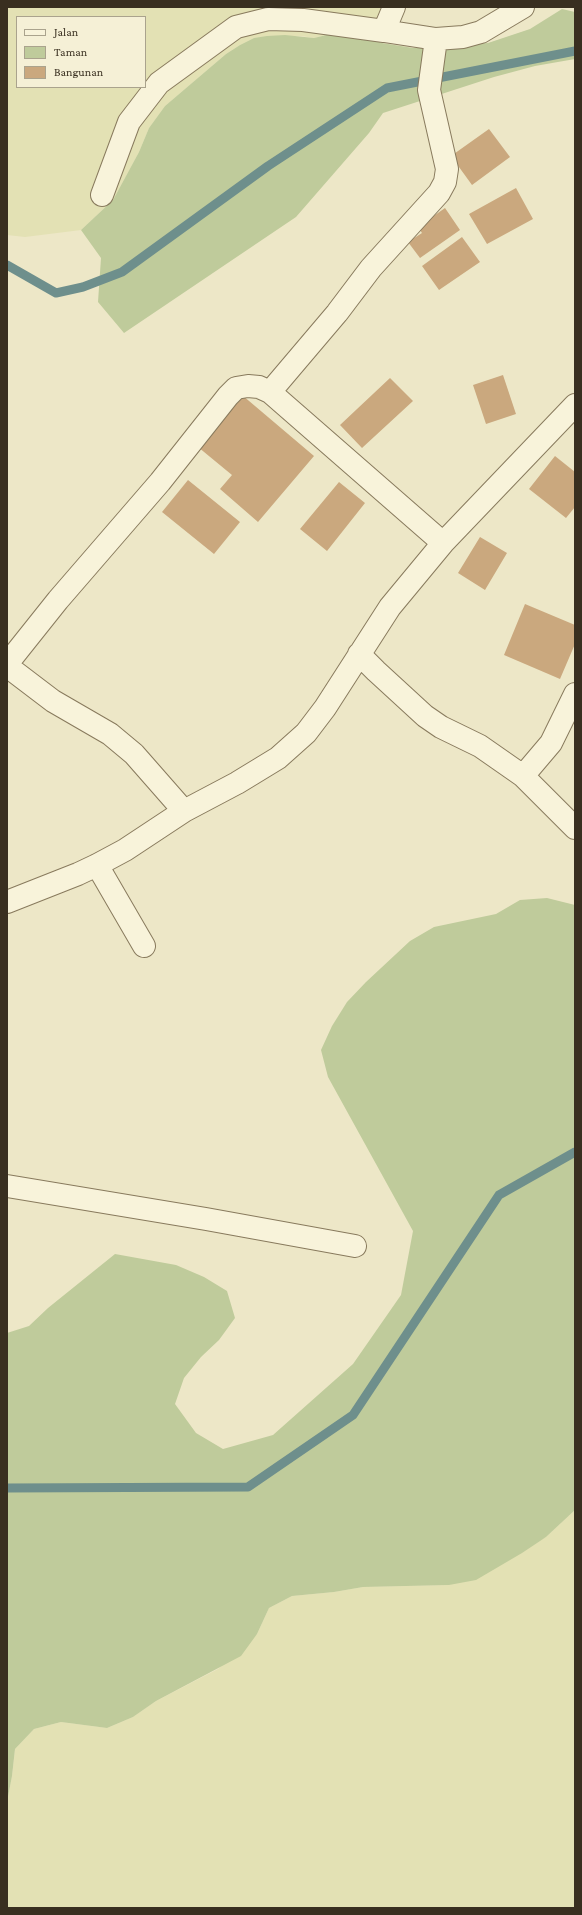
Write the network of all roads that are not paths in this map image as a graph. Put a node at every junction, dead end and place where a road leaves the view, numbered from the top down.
1 (394, 7) edge
2 (523, 7) edge
3 (384, 31) junction
4 (436, 39) junction
5 (102, 195) dead end
6 (270, 392) junction
7 (575, 405) edge
8 (443, 543) junction
9 (359, 654) junction
10 (7, 665) edge
11 (575, 694) edge
12 (523, 776) junction
13 (184, 811) junction
14 (575, 828) edge
15 (97, 865) junction
16 (7, 902) edge
17 (144, 946) dead end
18 (7, 1186) edge
19 (355, 1246) dead end

1 - 3 street
2 - 4 street
3 - 4 street
3 - 5 street
4 - 6 street
6 - 8 street
6 - 10 street
7 - 8 street
8 - 9 street
9 - 12 street
9 - 13 street
10 - 13 street
11 - 12 street
12 - 14 street
13 - 15 street
15 - 16 street
15 - 17 street
18 - 19 street

